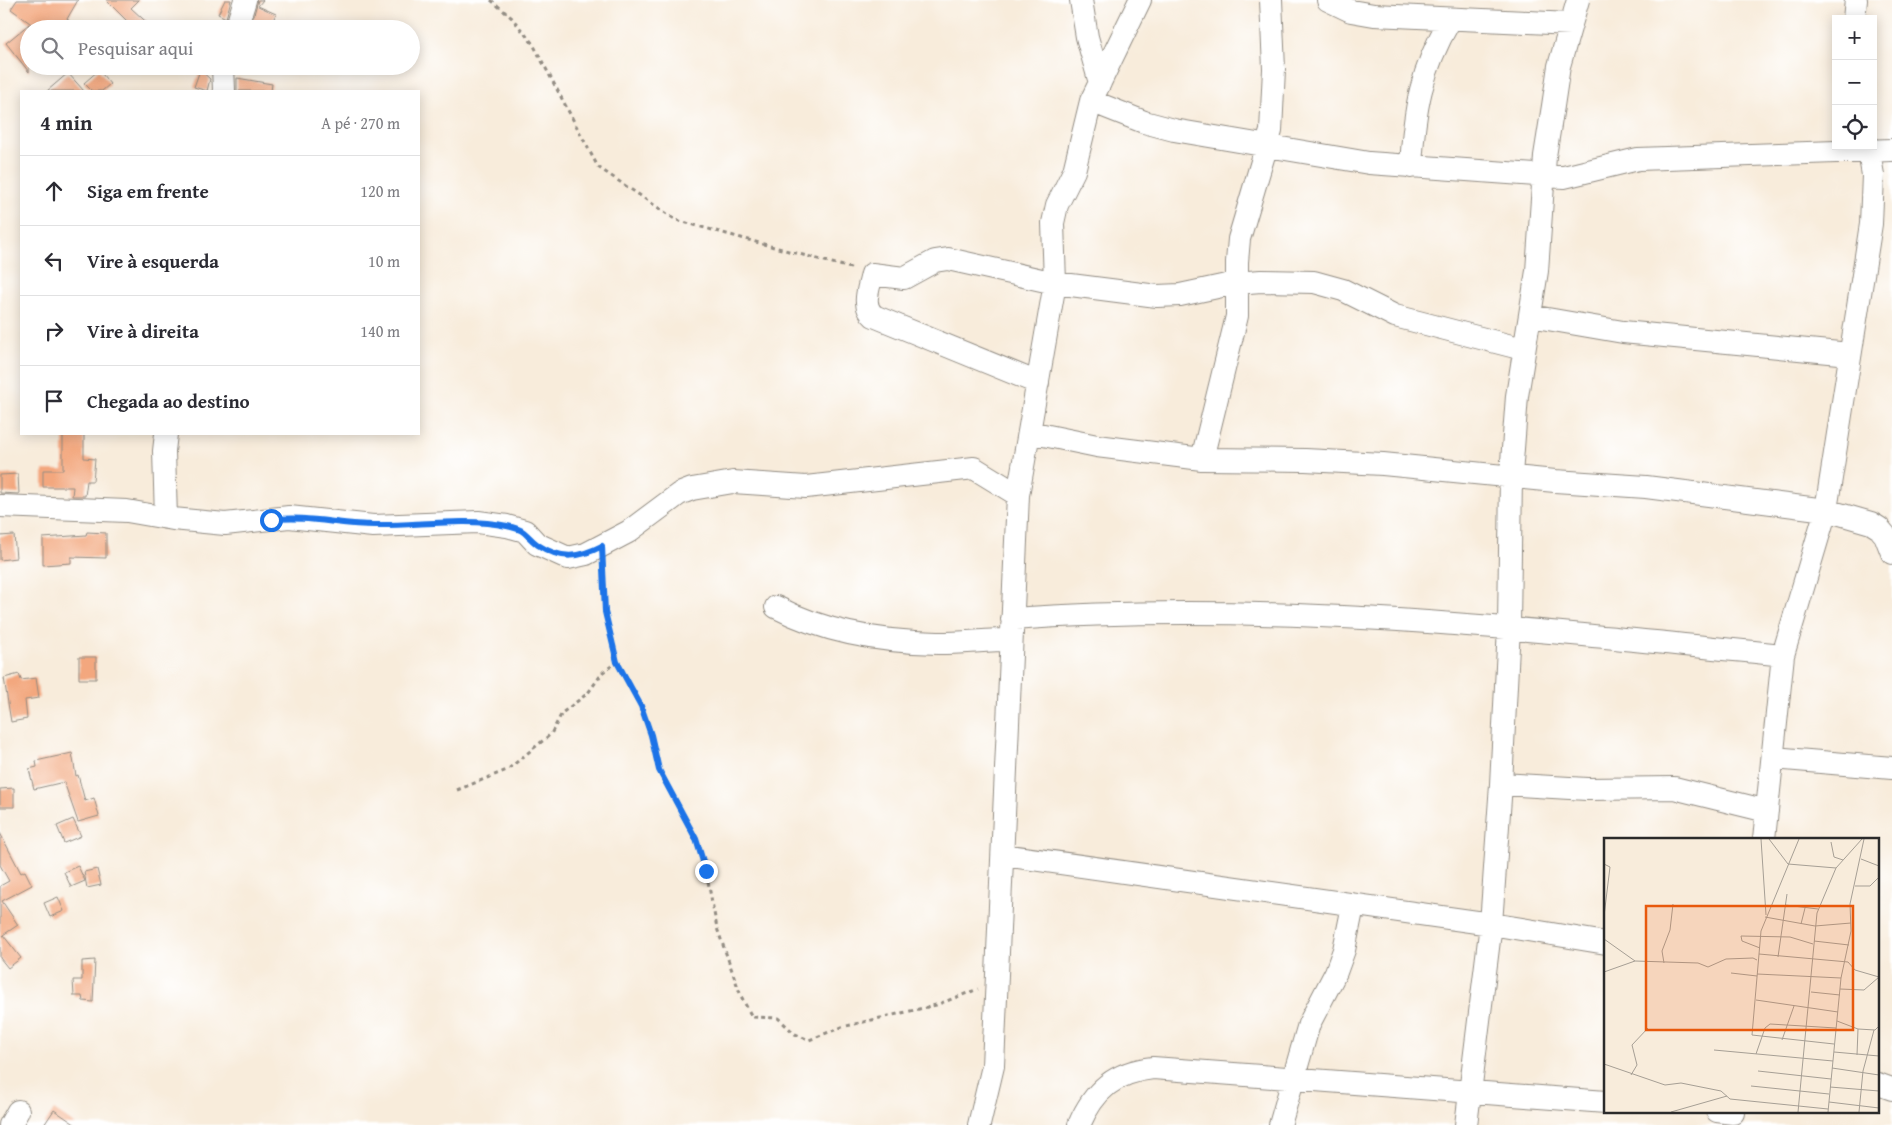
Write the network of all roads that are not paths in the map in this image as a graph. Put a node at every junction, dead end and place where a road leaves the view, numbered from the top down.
1 (245, 0) edge
2 (1081, 0) edge
3 (1140, 0) edge
4 (1271, 0) edge
5 (1328, 0) edge
6 (1578, 0) edge
7 (1856, 0) edge
8 (1854, 15) edge
9 (239, 20) edge
10 (1450, 20) junction
11 (1570, 24) junction
12 (224, 75) edge
13 (224, 90) edge
14 (1096, 92) junction
15 (1267, 147) junction
16 (1877, 149) edge
17 (1832, 150) edge
18 (1868, 150) edge
19 (1892, 150) edge
20 (1411, 167) junction
21 (1543, 177) junction
22 (1055, 283) junction
23 (1236, 283) junction
24 (1530, 316) junction
25 (1523, 349) junction
26 (1850, 354) junction
27 (1038, 383) junction
28 (1029, 432) junction
29 (166, 435) edge
30 (1202, 459) junction
31 (1511, 475) junction
32 (1018, 495) junction
33 (0, 506) edge
34 (1826, 510) junction
35 (166, 518) junction
36 (1892, 554) edge
37 (776, 607) dead end
38 (1510, 628) junction
39 (1011, 629) junction
40 (1783, 655) junction
41 (1773, 758) junction
42 (1892, 768) edge
43 (1501, 784) junction
44 (1768, 811) junction
45 (1764, 838) edge
46 (1003, 855) junction
47 (1353, 906) junction
48 (1491, 924) junction
49 (1604, 943) edge
50 (1292, 1078) junction
51 (1880, 1085) edge
52 (1892, 1089) edge
53 (1470, 1091) junction
54 (1604, 1102) edge
55 (979, 1125) edge
56 (1079, 1125) edge
57 (1280, 1125) edge
58 (1466, 1125) edge

1 - 9 street
2 - 14 street
3 - 14 street
4 - 15 street
5 - 10 street
6 - 11 street
7 - 8 street
10 - 11 street
10 - 20 street
11 - 21 street
12 - 13 street
14 - 15 street
14 - 22 street
15 - 20 street
15 - 23 street
16 - 19 street
17 - 21 street
18 - 26 street
20 - 21 street
21 - 24 street
22 - 23 street
22 - 27 street
22 - 27 street
23 - 25 street
23 - 30 street
24 - 25 street
24 - 26 street
25 - 31 street
26 - 34 street
27 - 28 street
28 - 30 street
28 - 32 street
29 - 35 street
30 - 31 street
31 - 34 street
31 - 38 street
32 - 35 street
32 - 39 street
33 - 35 street
34 - 36 street
34 - 40 street
37 - 39 street
38 - 39 street
38 - 40 street
38 - 43 street
39 - 46 street
40 - 41 street
41 - 42 street
41 - 44 street
43 - 44 street
43 - 48 street
44 - 45 street
46 - 47 street
46 - 55 street
47 - 48 street
47 - 50 street
48 - 49 street
48 - 53 street
50 - 53 street
50 - 56 street
50 - 57 street
51 - 52 street
53 - 54 street
53 - 58 street

